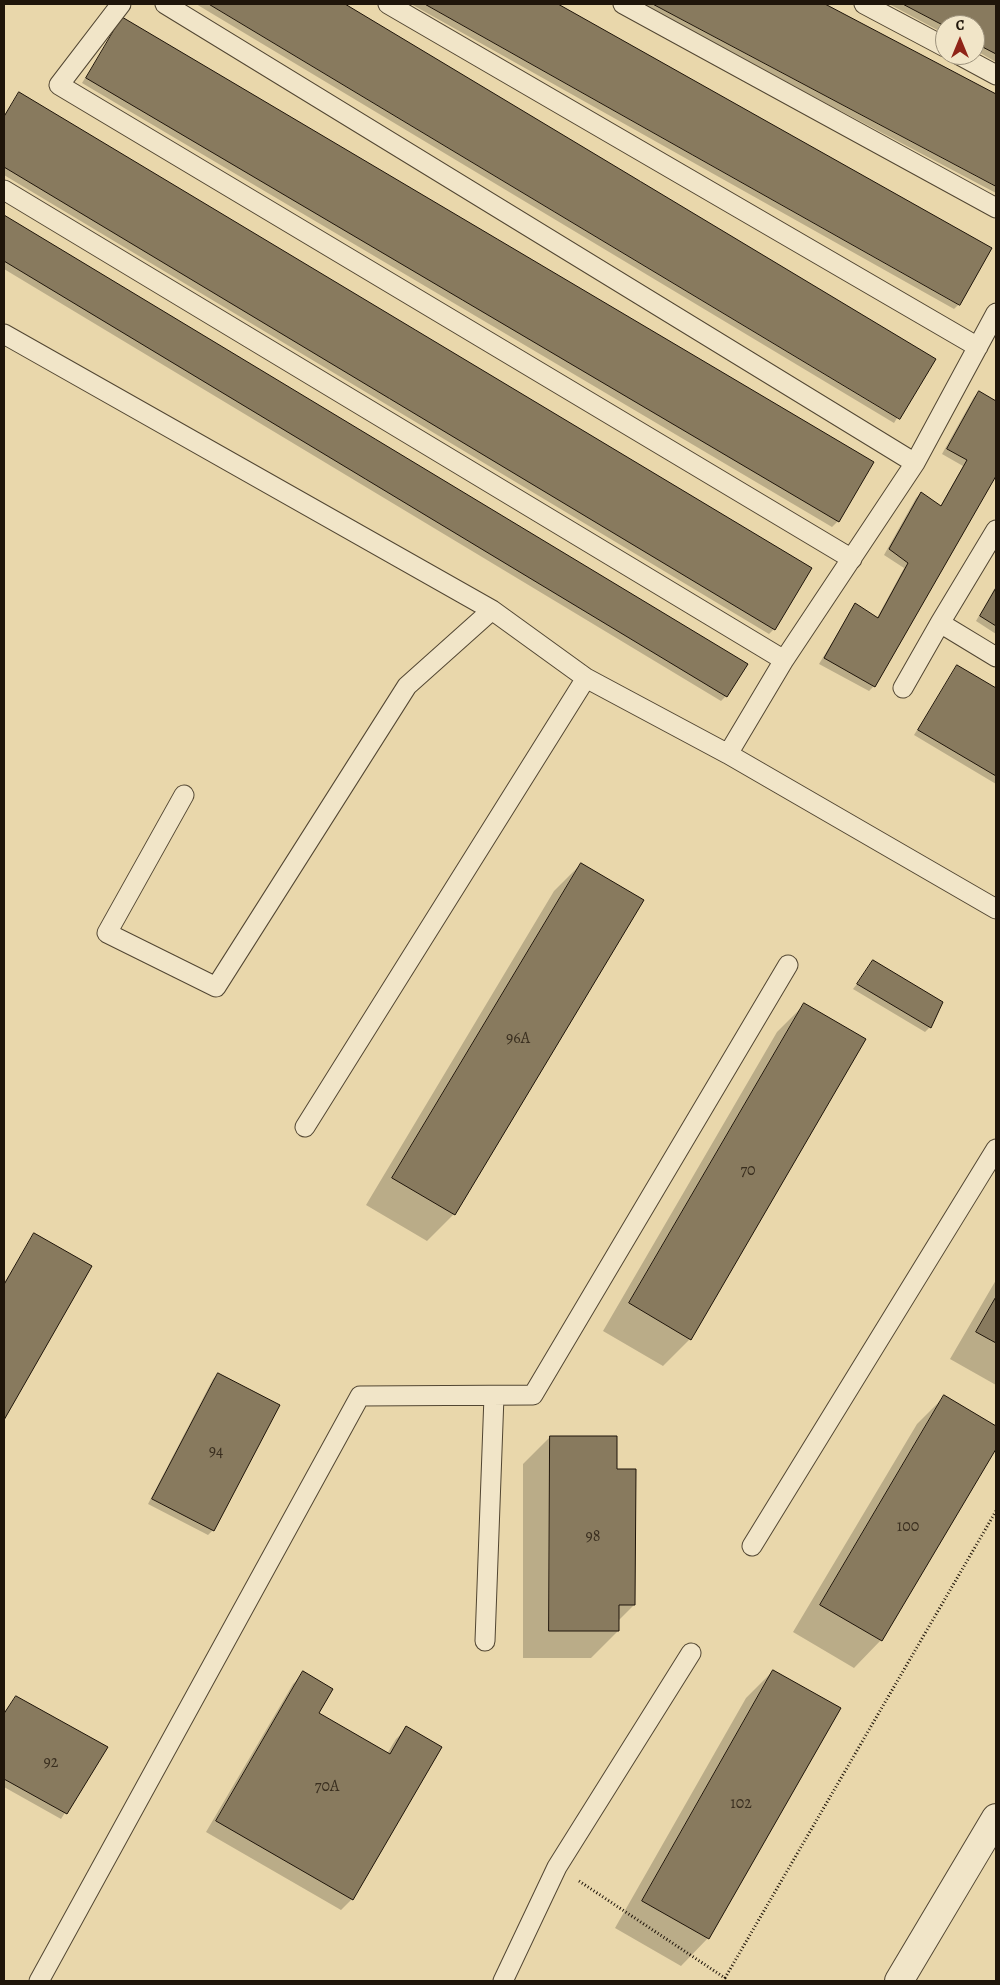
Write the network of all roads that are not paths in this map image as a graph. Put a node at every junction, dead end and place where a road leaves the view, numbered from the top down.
1 (121, 4) edge
2 (165, 4) edge
3 (388, 4) edge
4 (623, 4) edge
5 (864, 4) edge
6 (935, 42) edge
7 (978, 65) edge
8 (996, 75) edge
9 (4, 190) edge
10 (996, 208) edge
11 (996, 313) edge
12 (4, 334) edge
13 (978, 347) junction
14 (915, 463) junction
15 (996, 530) edge
16 (852, 560) junction
17 (492, 610) junction
18 (940, 623) junction
19 (996, 657) edge
20 (784, 660) junction
21 (586, 678) junction
22 (903, 688) dead end
23 (728, 754) junction
24 (184, 794) dead end
25 (996, 909) edge
26 (788, 965) dead end
27 (305, 1127) dead end
28 (996, 1149) edge
29 (494, 1396) junction
30 (752, 1546) dead end
31 (485, 1641) dead end
32 (691, 1654) dead end
33 (996, 1818) edge
34 (39, 1981) edge
35 (503, 1981) edge
36 (899, 1981) edge

1 - 16 lane
2 - 14 lane
3 - 13 lane
4 - 10 lane
5 - 6 lane
7 - 8 lane
9 - 20 lane
11 - 13 lane
12 - 17 lane
13 - 14 lane
14 - 16 lane
15 - 18 lane
16 - 20 lane
17 - 21 lane
17 - 24 lane
18 - 19 lane
18 - 22 lane
20 - 23 lane
21 - 23 lane
21 - 27 lane
23 - 25 lane
26 - 29 lane
28 - 30 lane
29 - 31 lane
29 - 34 lane
32 - 35 lane
33 - 36 street

